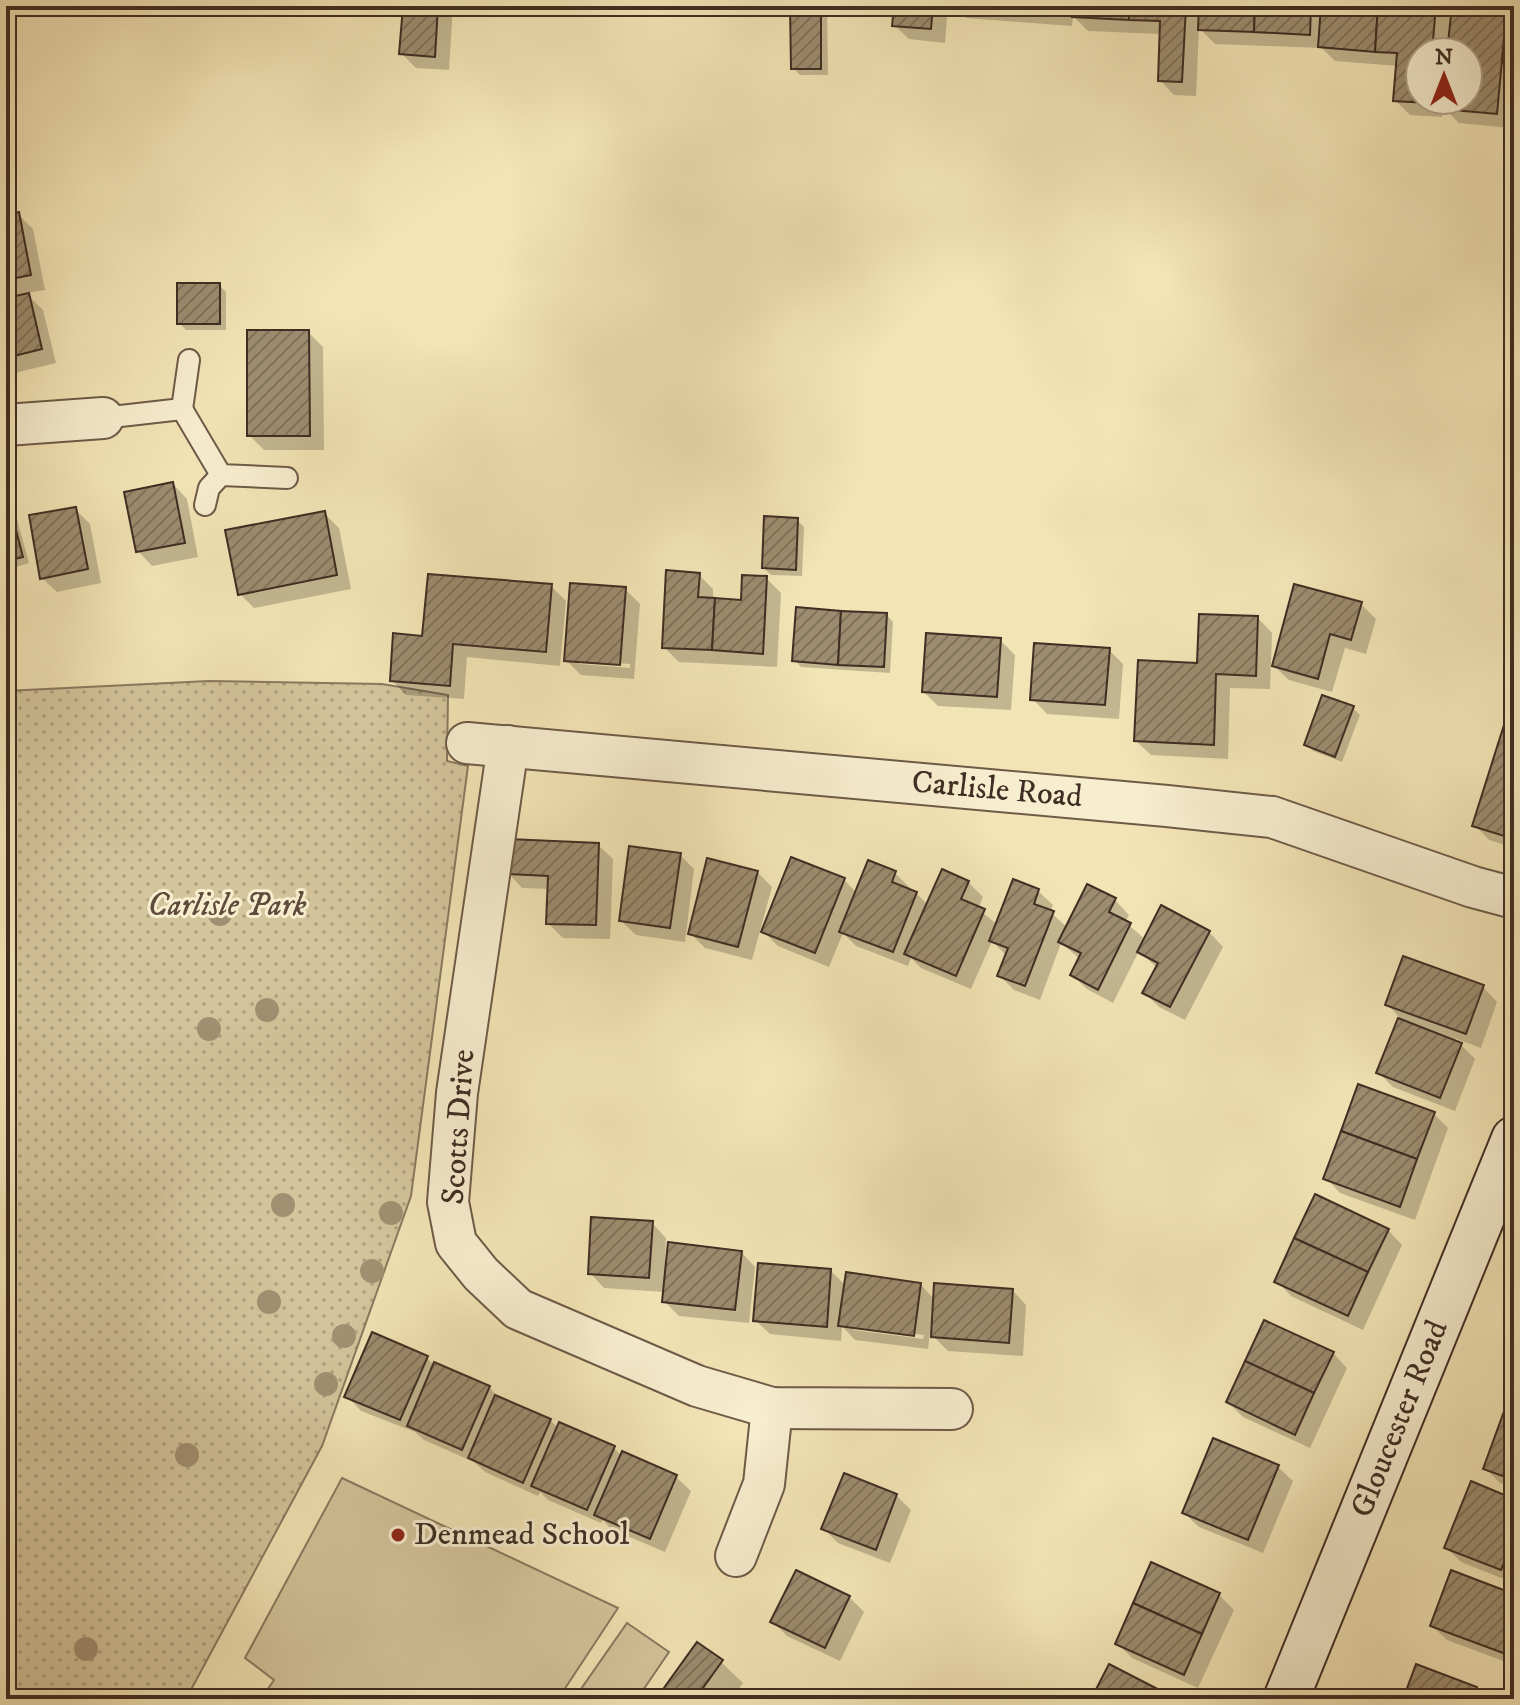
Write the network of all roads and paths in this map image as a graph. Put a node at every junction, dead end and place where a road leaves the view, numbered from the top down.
1 (189, 360) dead end
2 (182, 409) junction
3 (103, 418) joint
4 (6, 425) edge
5 (221, 475) junction
6 (287, 478) dead end
7 (205, 505) dead end
8 (467, 743) dead end
9 (508, 746) junction
10 (1514, 898) edge
11 (1514, 1139) edge
12 (772, 1408) junction
13 (952, 1409) dead end
14 (736, 1556) dead end
15 (1286, 1699) edge

1 - 2 lane
2 - 3 lane
2 - 5 lane
3 - 4 street
5 - 6 lane
5 - 7 lane
8 - 9 street, Carlisle Road
9 - 10 street, Carlisle Road
9 - 12 street, Scotts Drive
11 - 15 street, Gloucester Road
12 - 13 street, Scotts Drive
12 - 14 street

